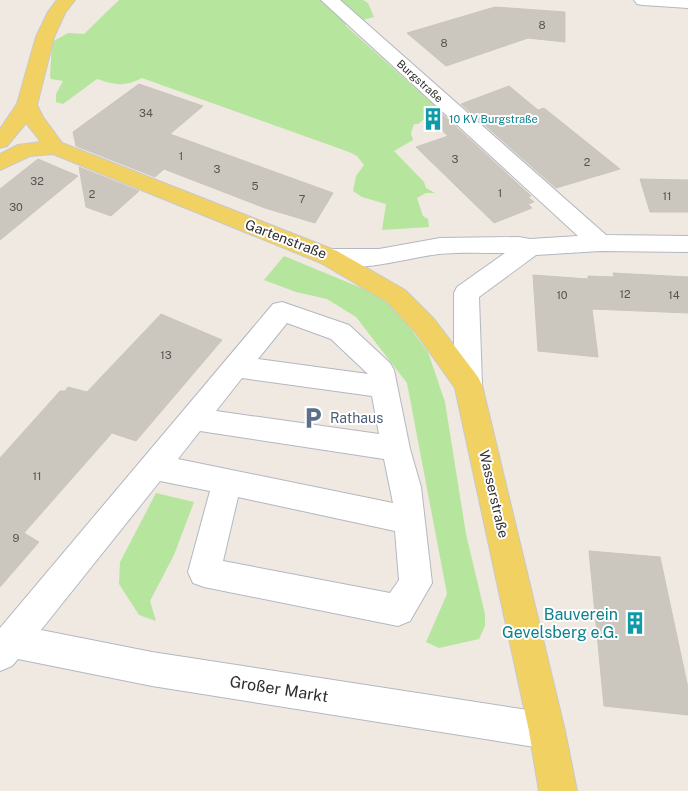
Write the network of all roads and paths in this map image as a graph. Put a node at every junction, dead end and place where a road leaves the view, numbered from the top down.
1 (66, 0) edge
2 (330, 0) edge
3 (643, 0) edge
4 (688, 4) edge
5 (27, 105) junction
6 (0, 142) edge
7 (55, 147) junction
8 (0, 163) edge
9 (600, 243) junction
10 (688, 244) edge
11 (530, 247) junction
12 (330, 257) junction
13 (237, 367) junction
14 (468, 385) junction
15 (384, 386) junction
16 (194, 419) junction
17 (396, 449) junction
18 (154, 467) junction
19 (227, 483) junction
20 (410, 520) junction
21 (6, 648) edge
22 (548, 731) junction
23 (558, 791) edge

1 - 5 main road
2 - 9 street, Burgstraße
3 - 4 street
5 - 6 main road
5 - 7 main road
7 - 8 main road, Gartenstraße
7 - 12 main road, Gartenstraße
9 - 10 street, Gartenstraße
9 - 11 street, Gartenstraße
11 - 12 street, Gartenstraße
11 - 14 street
12 - 14 main road, Wasserstraße
13 - 15 street
13 - 15 street, Großer Markt
13 - 16 street, Großer Markt
14 - 22 main road, Wasserstraße
15 - 17 street
16 - 17 street
16 - 18 street, Großer Markt
17 - 20 street
18 - 19 street
18 - 21 street, Großer Markt
19 - 20 street
19 - 20 street
21 - 22 street, Großer Markt
22 - 23 main road, Wasserstraße

